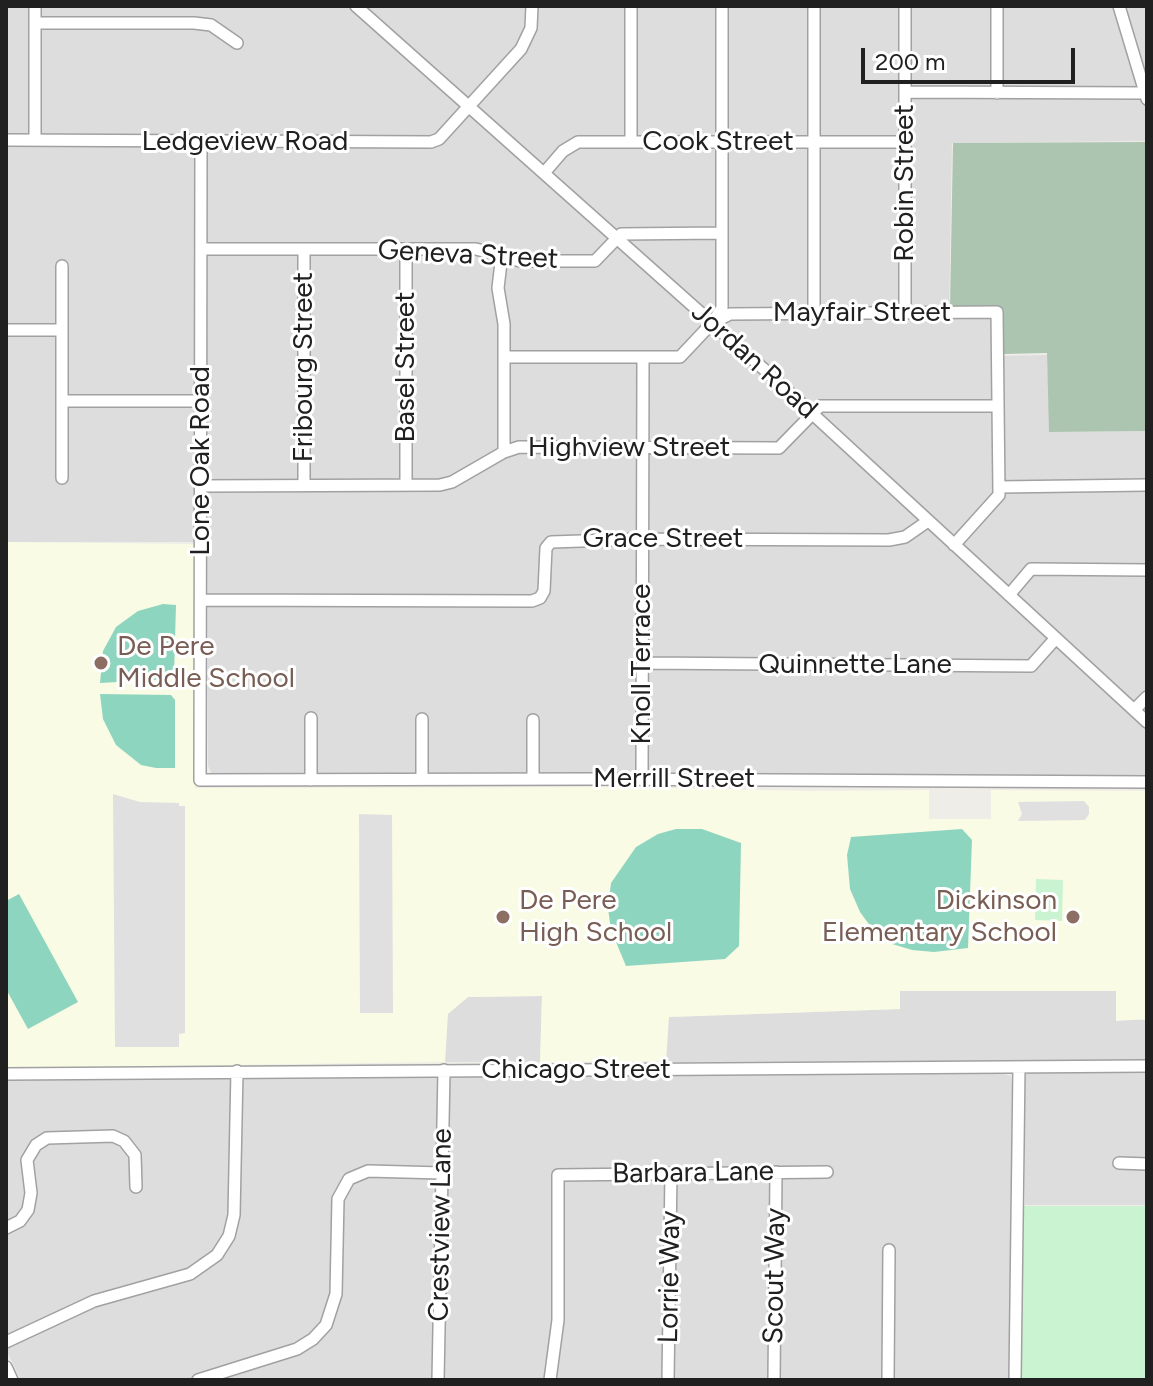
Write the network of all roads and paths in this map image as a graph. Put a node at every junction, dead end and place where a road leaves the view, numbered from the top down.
1 (35, 6) edge
2 (356, 6) edge
3 (532, 6) edge
4 (631, 6) edge
5 (722, 6) edge
6 (814, 6) edge
7 (905, 6) edge
8 (997, 6) edge
9 (1119, 6) edge
10 (35, 23) junction
11 (237, 43) dead end
12 (905, 92) junction
13 (997, 93) junction
14 (1146, 96) edge
15 (470, 107) junction
16 (6, 140) edge
17 (35, 140) junction
18 (201, 141) junction
19 (631, 142) junction
20 (722, 142) junction
21 (814, 142) junction
22 (905, 142) junction
23 (544, 173) junction
24 (722, 233) junction
25 (616, 238) junction
26 (201, 249) junction
27 (304, 249) junction
28 (406, 249) junction
29 (502, 254) junction
30 (62, 266) dead end
31 (814, 312) junction
32 (905, 312) junction
33 (712, 323) junction
34 (6, 330) edge
35 (62, 330) junction
36 (504, 357) junction
37 (643, 357) junction
38 (62, 401) junction
39 (201, 401) junction
40 (998, 406) junction
41 (811, 413) junction
42 (643, 447) junction
43 (504, 452) junction
44 (62, 478) dead end
45 (304, 485) junction
46 (406, 485) junction
47 (1147, 485) edge
48 (201, 486) junction
49 (999, 487) junction
50 (928, 521) junction
51 (642, 539) junction
52 (954, 545) junction
53 (1147, 570) edge
54 (1009, 595) junction
55 (201, 600) junction
56 (1056, 638) junction
57 (642, 663) junction
58 (1147, 697) edge
59 (1134, 710) junction
60 (311, 718) dead end
61 (422, 719) dead end
62 (533, 720) dead end
63 (1147, 722) edge
64 (422, 779) junction
65 (533, 779) junction
66 (642, 779) junction
67 (200, 780) joint
68 (311, 780) junction
69 (1147, 782) edge
70 (1147, 1066) edge
71 (1019, 1067) junction
72 (444, 1070) junction
73 (237, 1071) junction
74 (6, 1074) edge
75 (1119, 1163) dead end
76 (1147, 1164) edge
77 (776, 1172) junction
78 (827, 1172) dead end
79 (442, 1173) junction
80 (671, 1173) junction
81 (136, 1187) dead end
82 (6, 1228) edge
83 (889, 1250) dead end
84 (6, 1342) edge
85 (6, 1367) edge
86 (12, 1380) edge
87 (198, 1380) edge
88 (438, 1380) edge
89 (550, 1380) edge
90 (668, 1380) edge
91 (774, 1380) edge
92 (888, 1380) edge
93 (1015, 1380) edge

1 - 10 street
2 - 15 street, Jordan Road
3 - 15 street, Ledgeview Road
4 - 19 street
5 - 20 street
6 - 21 street
7 - 12 street, Robin Street
8 - 13 street
9 - 14 street
10 - 11 street
10 - 17 street
12 - 13 street
12 - 22 street, Robin Street
13 - 14 street
15 - 18 street, Ledgeview Road
15 - 23 street, Jordan Road
16 - 17 street, Ledgeview Road
17 - 18 street, Ledgeview Road
18 - 26 street, Lone Oak Road
19 - 20 street, Cook Street
19 - 23 street, Cook Street
20 - 21 street, Cook Street
20 - 24 street
21 - 22 street, Cook Street
21 - 31 street
22 - 32 street, Robin Street
23 - 25 street, Jordan Road
24 - 25 street
24 - 33 street
25 - 29 street, Geneva Street
25 - 33 street, Jordan Road
26 - 27 street, Geneva Street
26 - 39 street, Lone Oak Road
27 - 28 street, Geneva Street
27 - 45 street, Fribourg Street
28 - 29 street, Geneva Street
28 - 46 street, Basel Street
29 - 36 street
30 - 35 street
31 - 32 street, Mayfair Street
31 - 33 street, Mayfair Street
32 - 40 street, Mayfair Street
33 - 37 street
33 - 41 street, Jordan Road
34 - 35 street
35 - 38 street
36 - 37 street
36 - 43 street
37 - 42 street, Knoll Terrace
38 - 39 street
38 - 44 street
39 - 48 street, Lone Oak Road
40 - 41 street
40 - 49 street
41 - 42 street, Highview Street
41 - 50 street, Jordan Road
42 - 43 street, Highview Street
42 - 51 street, Knoll Terrace
43 - 46 street, Highview Street
45 - 46 street, Highview Street
45 - 48 street, Highview Street
47 - 49 street
48 - 55 street, Lone Oak Road
49 - 52 street
50 - 51 street, Grace Street
50 - 52 street, Jordan Road
51 - 55 street, Grace Street
51 - 57 street, Knoll Terrace
52 - 54 street, Jordan Road
53 - 54 street
54 - 56 street, Jordan Road
55 - 67 street, Lone Oak Road
56 - 57 street, Quinnette Lane
56 - 59 street, Jordan Road
57 - 66 street, Knoll Terrace
58 - 59 street
59 - 63 street, Jordan Road
60 - 68 street
61 - 64 street
62 - 65 street
64 - 65 street, Merrill Street
64 - 68 street, Merrill Street
65 - 66 street, Merrill Street
66 - 69 street, Merrill Street
67 - 68 street, Merrill Street
70 - 71 street, Chicago Street
71 - 72 street, Chicago Street
71 - 93 street
72 - 73 street, Chicago Street
72 - 79 street, Crestview Lane
73 - 74 street, Chicago Street
73 - 84 street
75 - 76 street
77 - 78 street, Barbara Lane
77 - 80 street, Barbara Lane
77 - 91 street, Scout Way
79 - 87 street
79 - 88 street, Crestview Lane
80 - 89 street, Barbara Lane
80 - 90 street, Lorrie Way
81 - 82 street
83 - 92 street
85 - 86 street

